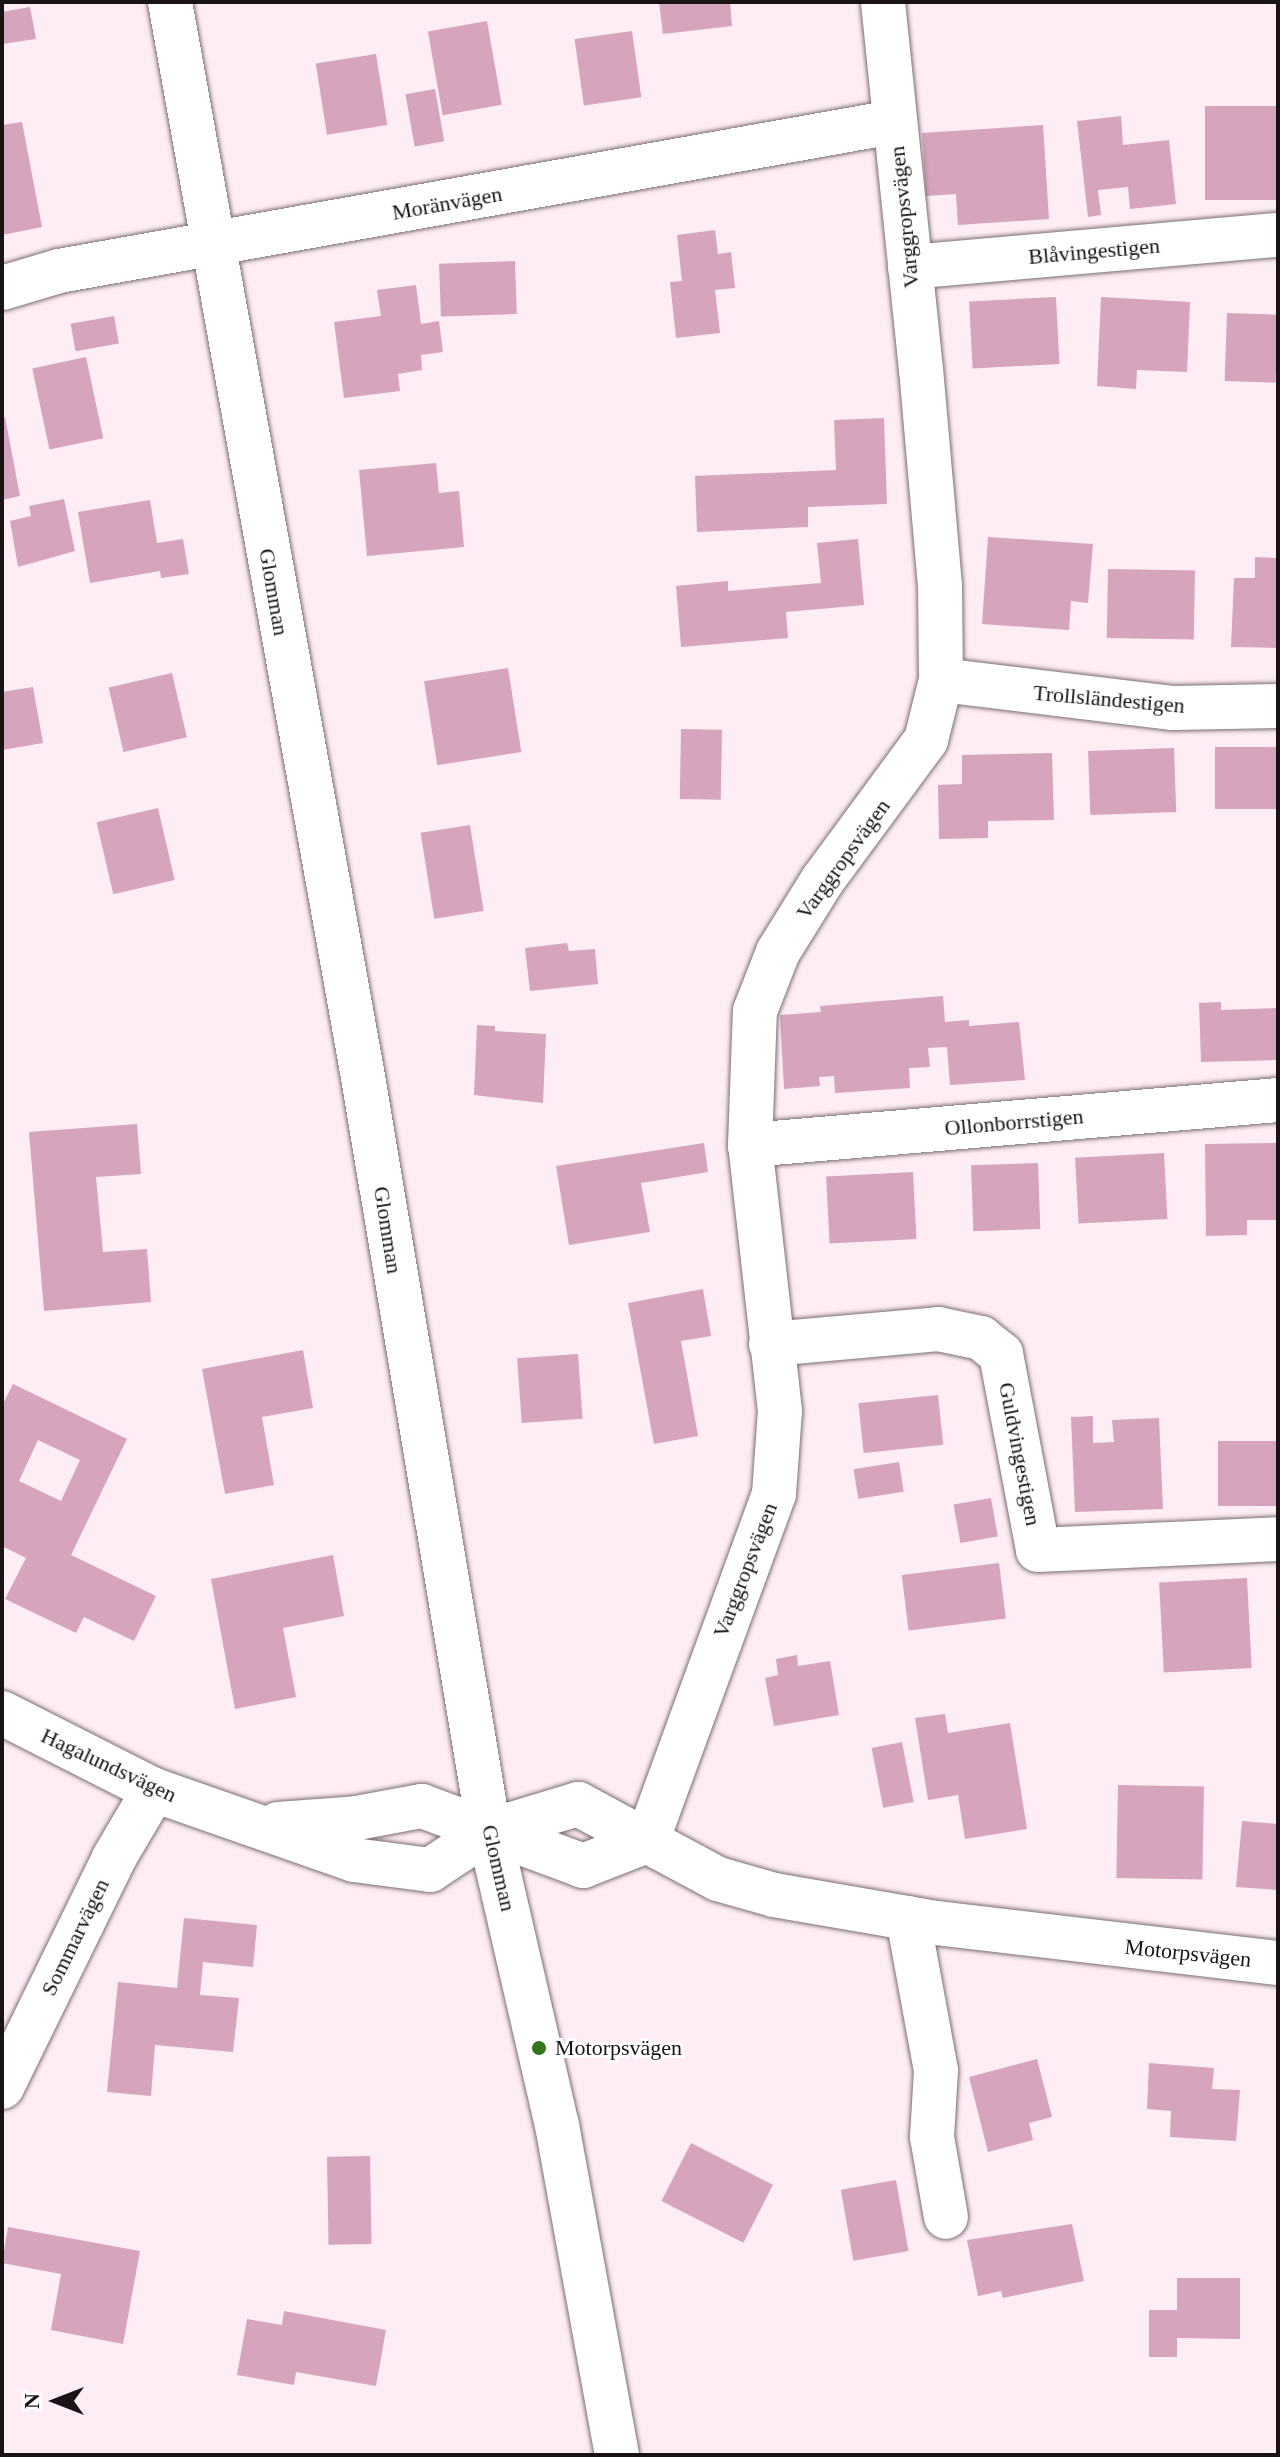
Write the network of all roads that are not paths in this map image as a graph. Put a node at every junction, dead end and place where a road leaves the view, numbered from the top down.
1 (170, 2) edge
2 (883, 2) edge
3 (893, 122) junction
4 (1278, 235) edge
5 (210, 246) junction
6 (910, 267) junction
7 (2, 288) edge
8 (941, 680) junction
9 (1278, 706) edge
10 (1278, 1100) edge
11 (750, 1145) junction
12 (771, 1344) junction
13 (1278, 1539) edge
14 (2, 1713) edge
15 (154, 1790) junction
16 (265, 1826) junction
17 (489, 1831) junction
18 (647, 1841) junction
19 (908, 1918) junction
20 (1278, 1963) edge
21 (2, 2087) edge
22 (946, 2217) dead end
23 (617, 2455) edge

1 - 5 street, Glomman
2 - 3 street, Varggropsvägen
3 - 5 street, Moränvägen
3 - 6 street, Varggropsvägen
4 - 6 street, Blåvingestigen
5 - 7 street, Moränvägen
5 - 17 street, Glomman
6 - 8 street, Varggropsvägen
8 - 9 street, Trollsländestigen
8 - 11 street, Varggropsvägen
10 - 11 street, Ollonborrstigen
11 - 12 street, Varggropsvägen
12 - 13 street, Guldvingestigen
12 - 18 street, Varggropsvägen
14 - 15 street, Hagalundsvägen
15 - 16 street, Hagalundsvägen
15 - 21 street, Sommarvägen
16 - 17 street, Hagalundsvägen
16 - 17 street, Hagalundsvägen
17 - 18 street, Motorpsvägen
17 - 23 street, Glomman
18 - 19 street, Motorpsvägen
19 - 20 street, Motorpsvägen
19 - 22 street

